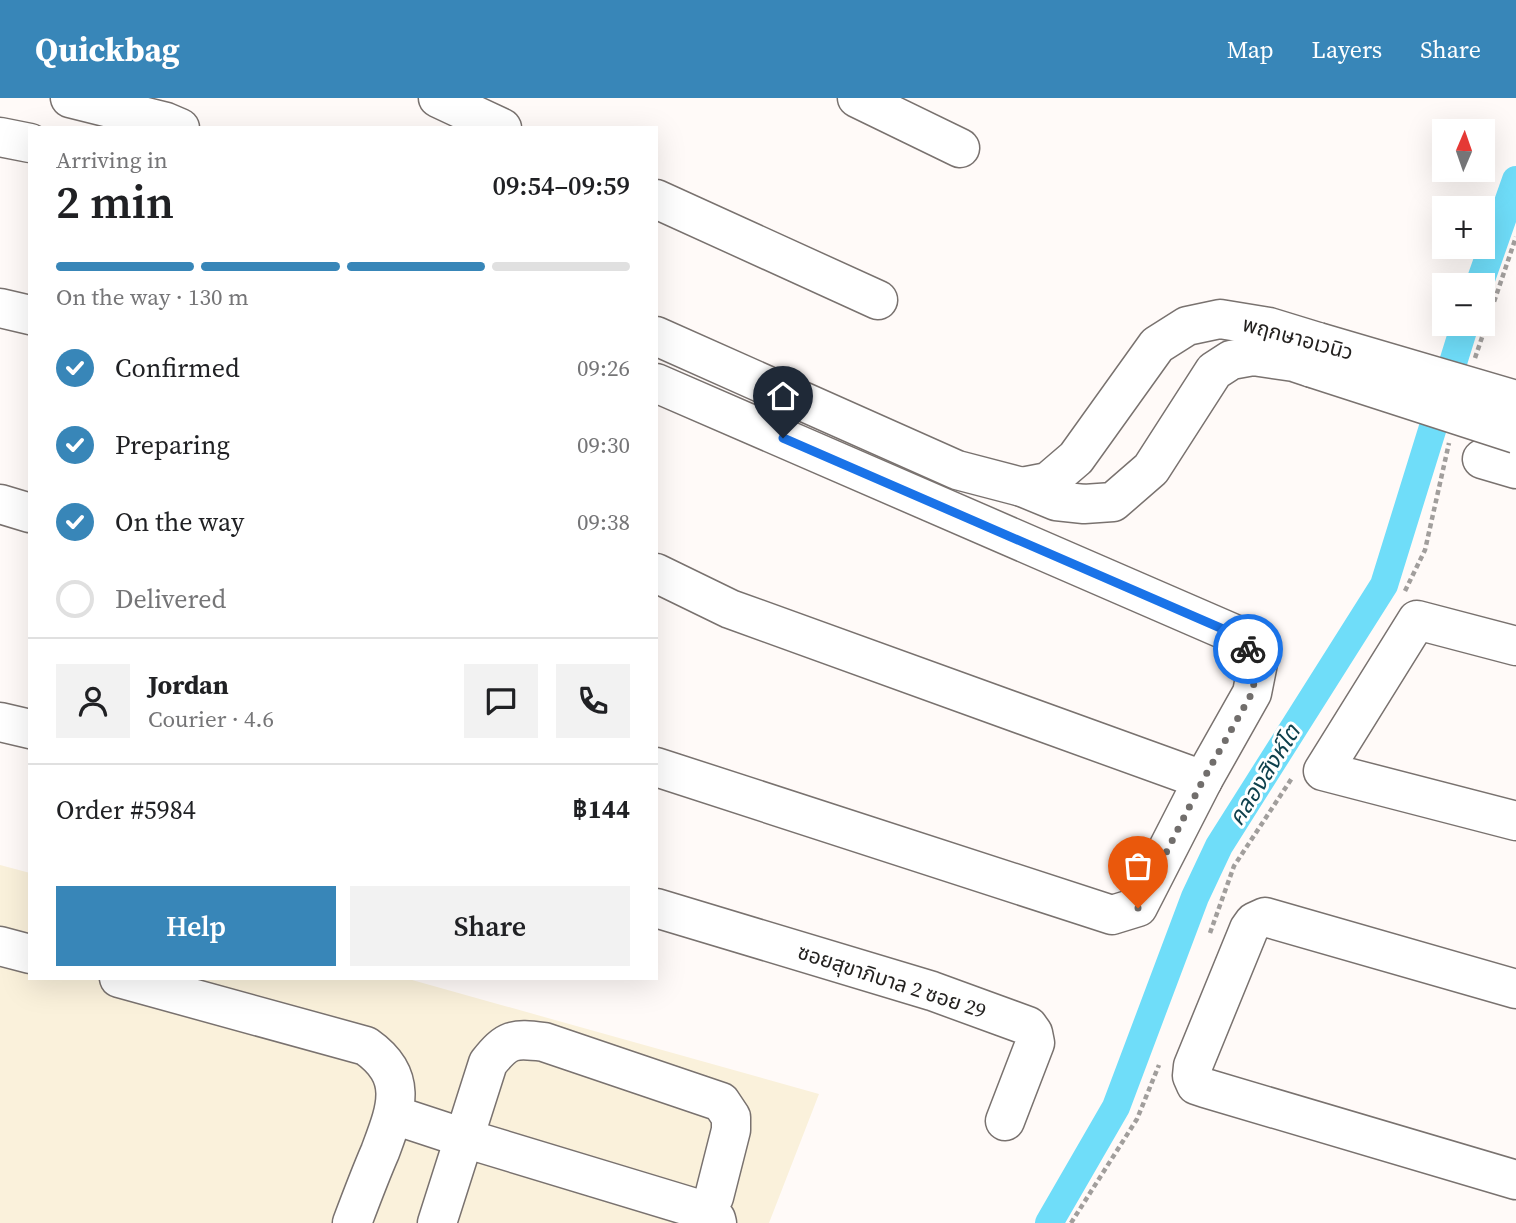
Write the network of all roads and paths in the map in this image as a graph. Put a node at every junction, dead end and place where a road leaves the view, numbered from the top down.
1 (70, 98) edge
2 (438, 98) edge
3 (518, 98) edge
4 (858, 98) edge
5 (175, 126) edge
6 (500, 126) edge
7 (505, 126) edge
8 (0, 137) edge
9 (28, 143) edge
10 (960, 148) dead end
11 (658, 199) edge
12 (878, 300) dead end
13 (0, 308) edge
14 (28, 315) edge
15 (658, 337) edge
16 (1315, 355) junction
17 (658, 384) edge
18 (1516, 400) edge
19 (1516, 434) edge
20 (1022, 487) junction
21 (0, 504) edge
22 (28, 512) edge
23 (658, 574) edge
24 (1516, 646) edge
25 (0, 722) edge
26 (28, 729) edge
27 (658, 768) edge
28 (1203, 780) junction
29 (1516, 821) edge
30 (658, 909) edge
31 (0, 946) edge
32 (28, 953) edge
33 (126, 980) edge
34 (1516, 989) edge
35 (1005, 1121) dead end
36 (426, 1126) junction
37 (1516, 1180) edge
38 (715, 1210) edge
39 (352, 1223) edge
40 (437, 1223) edge

1 - 5 street
2 - 6 street
3 - 7 street
4 - 10 street
8 - 9 street
11 - 12 street
13 - 14 street
15 - 20 street, พฤกษาอเวนิว
16 - 18 street, พฤกษาอเวนิว, bridge
16 - 19 street, พฤกษาอเวนิว, bridge
16 - 20 street, พฤกษาอเวนิว
16 - 20 street, พฤกษาอเวนิว
17 - 28 street
21 - 22 street
23 - 28 street
24 - 29 street
25 - 26 street
27 - 28 street
30 - 35 street, ซอยสุขาภิบาล 2 ซอย 29
31 - 32 street
33 - 36 street
34 - 37 street
36 - 38 street
36 - 38 street
36 - 39 street
36 - 40 street

